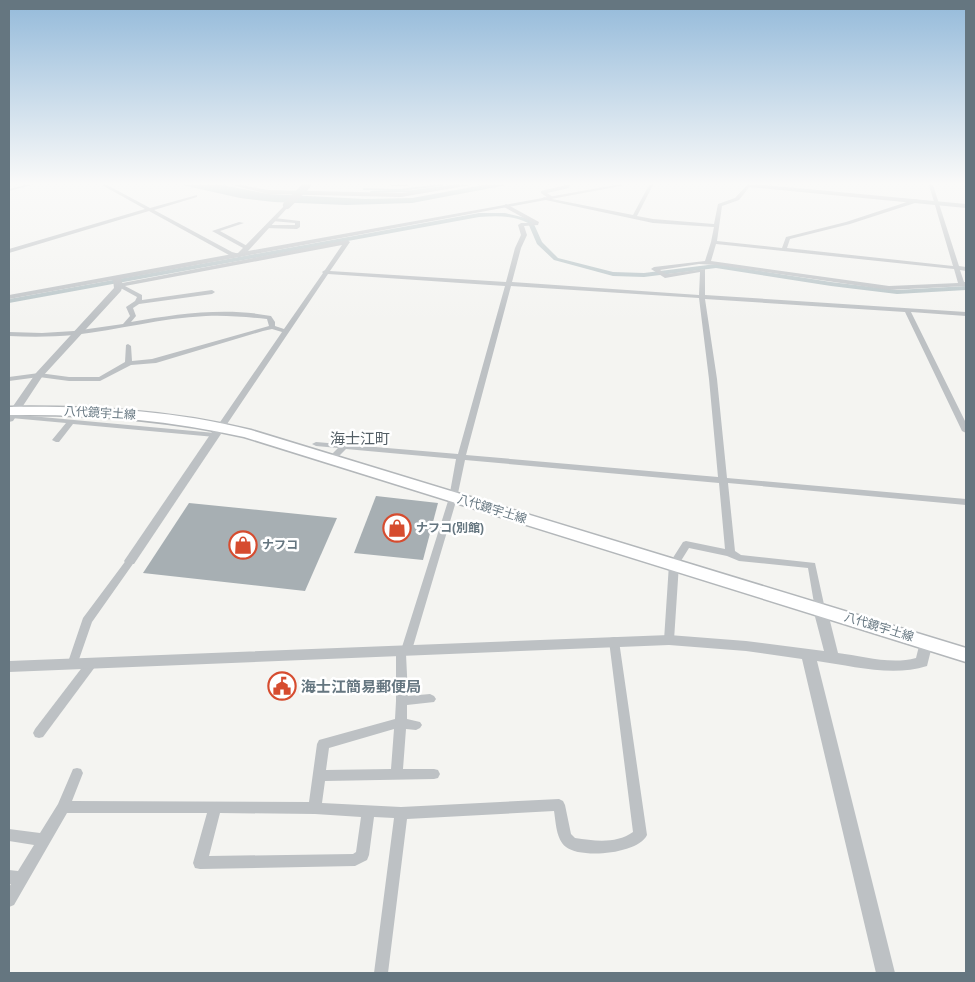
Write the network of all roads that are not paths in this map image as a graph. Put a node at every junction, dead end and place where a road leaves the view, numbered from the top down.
1 (78, 231) edge
2 (188, 231) edge
3 (216, 231) edge
4 (263, 231) edge
5 (371, 231) edge
6 (523, 231) edge
7 (715, 231) edge
8 (817, 231) edge
9 (945, 231) edge
10 (714, 242) junction
11 (247, 248) junction
12 (784, 249) junction
13 (9, 251) edge
14 (240, 255) junction
15 (707, 263) junction
16 (956, 268) junction
17 (966, 269) edge
18 (325, 272) junction
19 (662, 275) joint
20 (118, 281) junction
21 (509, 284) junction
22 (964, 284) edge
23 (212, 292) dead end
24 (9, 297) edge
25 (702, 297) junction
26 (139, 302) junction
27 (907, 310) junction
28 (966, 314) edge
29 (125, 326) junction
30 (272, 327) junction
31 (285, 331) junction
32 (78, 332) junction
33 (9, 334) edge
34 (128, 346) dead end
35 (129, 363) junction
36 (39, 375) junction
37 (9, 379) edge
38 (11, 414) edge
39 (71, 422) junction
40 (218, 431) junction
41 (966, 431) edge
42 (56, 440) dead end
43 (316, 444) dead end
44 (345, 446) junction
45 (461, 457) junction
46 (331, 459) junction
47 (723, 481) junction
48 (453, 498) junction
49 (966, 502) edge
50 (730, 554) junction
51 (130, 560) joint
52 (674, 564) junction
53 (820, 609) junction
54 (669, 640) junction
55 (614, 641) junction
56 (926, 642) junction
57 (404, 650) junction
58 (808, 654) junction
59 (966, 655) edge
60 (832, 657) junction
61 (91, 664) junction
62 (72, 665) junction
63 (9, 668) edge
64 (430, 699) dead end
65 (402, 701) junction
66 (400, 724) junction
67 (416, 725) dead end
68 (40, 733) dead end
69 (77, 772) dead end
70 (397, 774) junction
71 (434, 774) dead end
72 (319, 776) junction
73 (63, 807) junction
74 (315, 808) junction
75 (215, 809) junction
76 (368, 811) junction
77 (402, 813) junction
78 (9, 835) edge
79 (43, 840) junction
80 (15, 878) edge
81 (9, 900) edge
82 (381, 973) edge
83 (886, 973) edge

1 - 13 street
2 - 14 street
3 - 11 street
4 - 11 street
5 - 14 street
6 - 21 street
7 - 10 street
8 - 12 street
9 - 16 street
10 - 12 street
10 - 15 street
11 - 14 street
12 - 16 street
14 - 20 street
15 - 19 street
15 - 22 street
16 - 17 street
16 - 22 street
18 - 20 street
18 - 21 street
18 - 31 street
19 - 25 street
20 - 24 street
20 - 26 street
20 - 32 street
21 - 25 street
21 - 45 street
23 - 26 street
25 - 27 street
25 - 47 street
26 - 29 street
27 - 28 street
27 - 41 street
29 - 30 street
29 - 32 street
30 - 31 street
30 - 35 street
31 - 40 street
32 - 33 street
32 - 36 street
34 - 35 street
35 - 36 street
36 - 37 street
36 - 38 street
38 - 39 street
38 - 40 main road, 八代鏡宇土線
39 - 40 street
39 - 42 street
40 - 46 main road, 八代鏡宇土線
40 - 51 street
43 - 44 street
44 - 45 street
44 - 46 street
45 - 47 street
45 - 48 street
46 - 48 main road, 八代鏡宇土線
47 - 49 street
47 - 50 street
48 - 52 main road, 八代鏡宇土線
48 - 57 street
50 - 52 street
50 - 53 street
51 - 62 street
52 - 53 main road, 八代鏡宇土線
52 - 54 street
53 - 56 main road, 八代鏡宇土線
53 - 60 street
54 - 55 street
54 - 58 street
55 - 57 street
55 - 77 street
56 - 59 main road, 八代鏡宇土線
56 - 60 street
57 - 61 street
57 - 65 street
58 - 60 street
58 - 83 street
61 - 62 street
61 - 68 street
62 - 63 street
64 - 65 street
65 - 66 street
66 - 67 street
66 - 70 street
66 - 72 street
69 - 73 street
70 - 71 street
70 - 72 street
72 - 74 street
73 - 75 street
73 - 79 street
74 - 75 street
74 - 76 street
75 - 76 street
76 - 77 street
77 - 82 street
78 - 79 street
79 - 80 street
80 - 81 street

